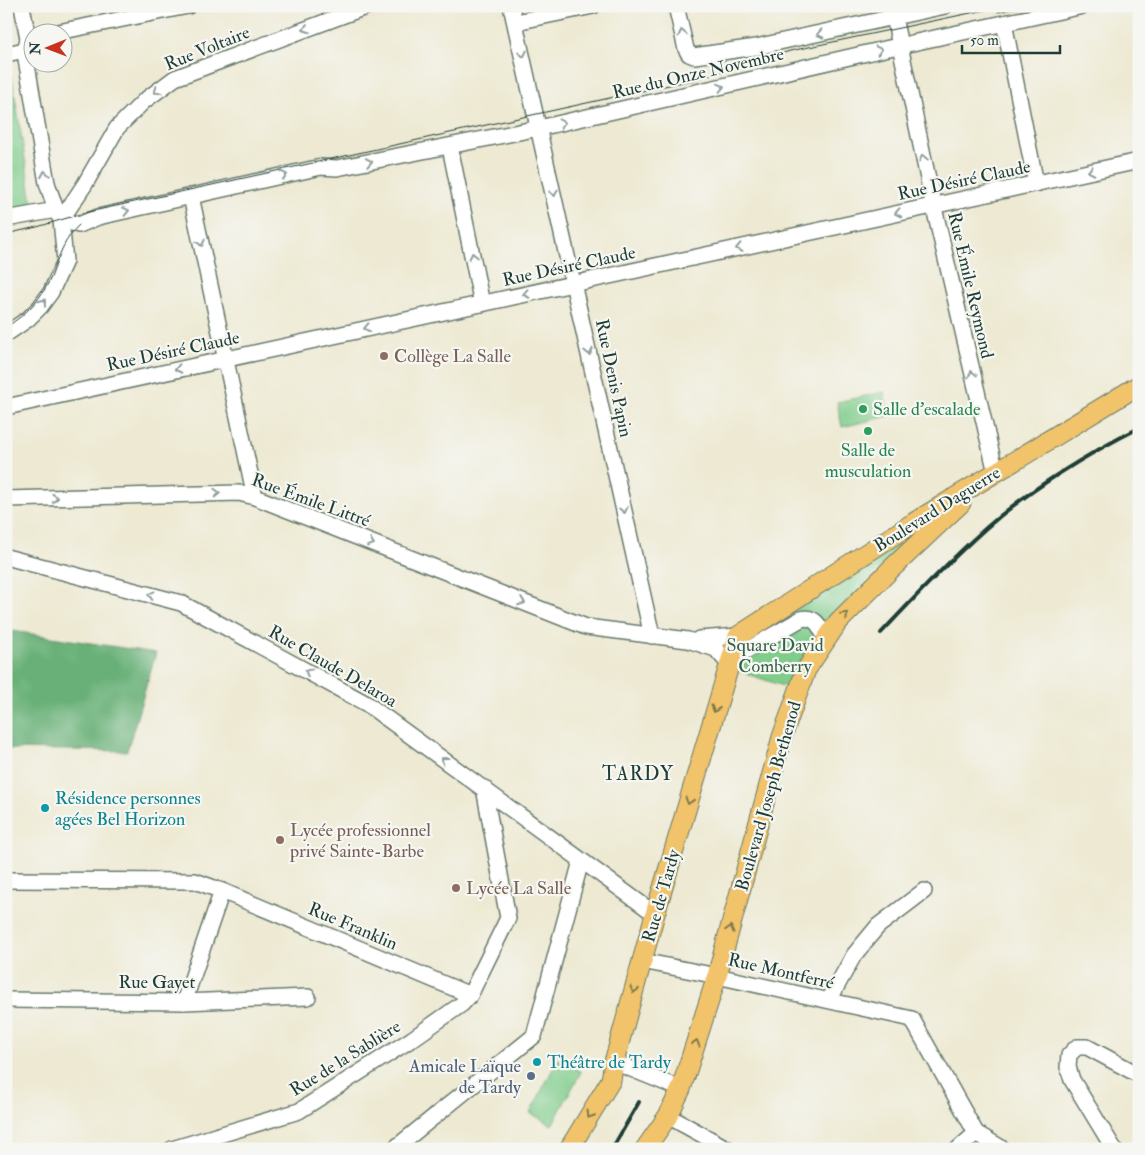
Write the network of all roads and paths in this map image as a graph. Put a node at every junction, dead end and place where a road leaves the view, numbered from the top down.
1 (22, 6) edge
2 (188, 6) edge
3 (368, 6) edge
4 (511, 6) edge
5 (593, 6) edge
6 (676, 6) edge
7 (945, 6) edge
8 (1083, 6) edge
9 (894, 17) junction
10 (25, 22) edge
11 (516, 22) junction
12 (1004, 23) junction
13 (72, 29) edge
14 (22, 45) edge
15 (900, 46) junction
16 (6, 54) edge
17 (32, 72) edge
18 (539, 128) junction
19 (450, 147) junction
20 (1139, 161) edge
21 (1036, 184) junction
22 (191, 196) junction
23 (934, 206) junction
24 (58, 215) junction
25 (6, 219) edge
26 (574, 284) junction
27 (482, 304) junction
28 (6, 334) edge
29 (226, 359) junction
30 (1139, 385) edge
31 (6, 407) edge
32 (992, 475) junction
33 (255, 497) junction
34 (6, 499) edge
35 (942, 520) junction
36 (912, 523) junction
37 (6, 557) edge
38 (652, 636) junction
39 (738, 636) junction
40 (688, 640) junction
41 (826, 640) junction
42 (730, 662) junction
43 (484, 788) junction
44 (581, 860) junction
45 (6, 880) edge
46 (222, 891) junction
47 (924, 891) dead end
48 (655, 914) junction
49 (642, 961) junction
50 (717, 976) junction
51 (470, 995) junction
52 (308, 997) dead end
53 (6, 1000) edge
54 (829, 1000) junction
55 (184, 1002) junction
56 (614, 1062) junction
57 (1139, 1075) edge
58 (681, 1089) junction
59 (668, 1116) junction
60 (976, 1133) junction
61 (172, 1149) edge
62 (394, 1149) edge
63 (569, 1149) edge
64 (644, 1149) edge
65 (728, 1149) edge
66 (958, 1149) edge
67 (1003, 1149) edge
68 (1114, 1149) edge

1 - 10 street
2 - 13 street
3 -> 24 street, Rue Voltaire
4 - 11 street, Rue Denis Papin
5 - 11 street
9 -> 6 street, Rue du Onze Novembre
7 - 9 street, Rue du Onze Novembre
8 - 12 street, Rue du Onze Novembre
9 - 15 street, Rue Émile Reymond
11 -> 18 street, Rue Denis Papin
12 - 15 street, Rue du Onze Novembre
12 - 21 street
14 - 16 street
18 -> 15 street, Rue du Onze Novembre
23 -> 15 street, Rue Émile Reymond
24 -> 17 street
18 - 19 street, Rue du Onze Novembre
18 -> 26 street, Rue Denis Papin
22 -> 19 street, Rue du Onze Novembre
27 -> 19 street
20 -> 21 street, Rue Désiré Claude
21 - 23 street, Rue Désiré Claude
24 -> 22 street, Rue du Onze Novembre
22 -> 29 street
23 -> 26 street, Rue Désiré Claude
32 -> 23 street, Rue Émile Reymond
24 - 25 street
28 -> 24 street
26 -> 27 street, Rue Désiré Claude
26 -> 38 street, Rue Denis Papin
27 -> 29 street, Rue Désiré Claude
29 -> 31 street, Rue Désiré Claude
29 - 33 street
30 - 32 main road, Boulevard Daguerre
32 - 35 main road, Boulevard Joseph Bethenod
32 - 36 main road, Boulevard Daguerre
34 -> 33 street, Rue Émile Littré
33 -> 38 street, Rue Émile Littré
35 - 36 main road
41 -> 35 main road, Boulevard Joseph Bethenod
36 - 39 main road, Boulevard Daguerre
43 -> 37 street, Rue Claude Delaroa
38 - 40 street, Rue Émile Littré
39 - 40 street
39 - 42 main road, Rue de Tardy
40 - 42 street
41 - 42 street
50 -> 41 main road, Boulevard Joseph Bethenod
42 -> 48 main road, Rue de Tardy
43 - 44 street, Rue Claude Delaroa
43 - 51 street
44 - 48 street, Rue Claude Delaroa
44 - 62 street
45 - 46 street, Rue Franklin
46 - 51 street, Rue Franklin
46 - 55 street
47 - 54 street
48 - 49 main road, Rue de Tardy
49 - 50 street, Rue Montferré
49 -> 56 main road, Rue de Tardy
50 - 54 street, Rue Montferré
58 -> 50 main road, Boulevard Joseph Bethenod
51 - 61 street, Rue de la Sablière
52 - 55 street, Rue Gayet
53 - 55 street, Rue Gayet
54 - 60 street, Rue Montferré
56 - 58 street
56 -> 63 main road, Rue de Tardy
57 - 68 street
58 - 59 main road, Boulevard Joseph Bethenod
59 - 64 main road, Boulevard Joseph Bethenod
59 - 65 street
60 - 66 street
60 - 67 street

